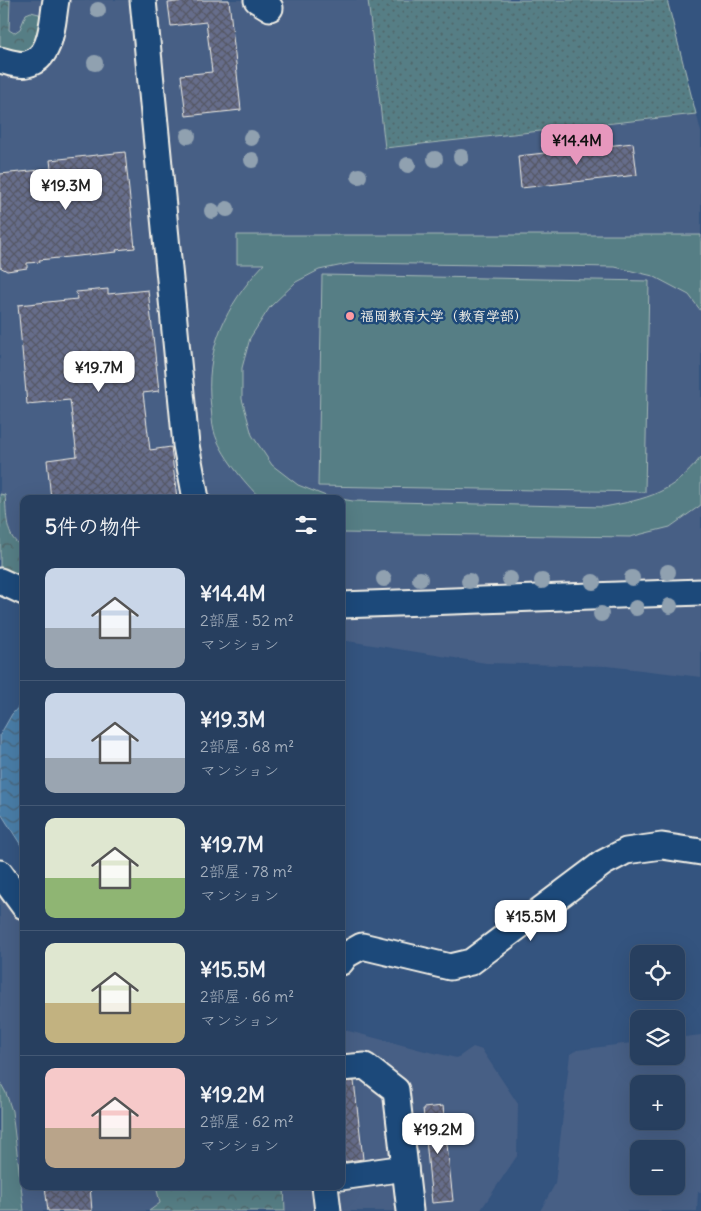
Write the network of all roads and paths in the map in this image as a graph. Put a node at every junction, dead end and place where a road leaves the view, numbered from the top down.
1 (56, 0) edge
2 (143, 0) edge
3 (0, 60) edge
4 (195, 495) edge
5 (0, 581) edge
6 (20, 590) edge
7 (701, 592) edge
8 (345, 605) edge
9 (701, 852) edge
10 (2, 879) edge
11 (20, 901) edge
12 (345, 956) edge
13 (345, 1068) edge
14 (405, 1168) junction
15 (345, 1176) edge
16 (325, 1190) edge
17 (328, 1211) edge
18 (410, 1211) edge

1 - 3 street
2 - 4 street
5 - 6 street
7 - 8 street
9 - 12 street
10 - 11 street
13 - 14 street
14 - 15 street
14 - 18 street
16 - 17 street

